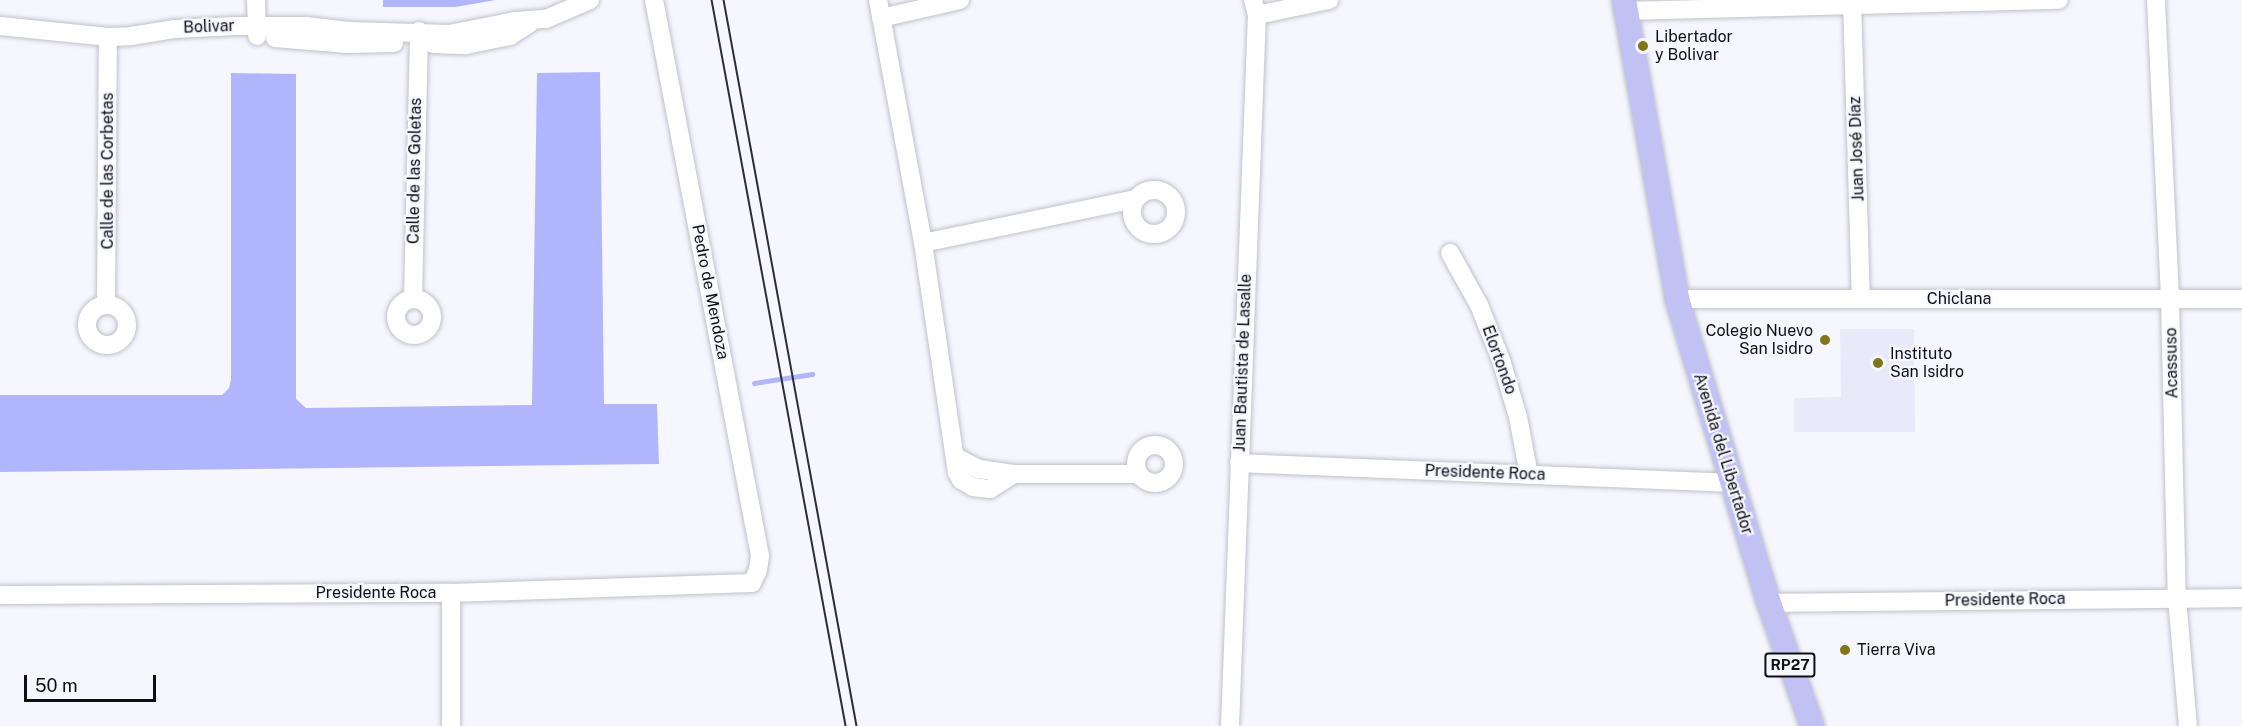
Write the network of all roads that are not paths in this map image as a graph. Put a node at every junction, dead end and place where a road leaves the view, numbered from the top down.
1 (256, 0) edge
2 (590, 0) edge
3 (654, 0) edge
4 (878, 0) edge
5 (960, 0) edge
6 (1329, 0) edge
7 (2059, 0) edge
8 (2156, 0) edge
9 (1852, 2) edge
10 (1625, 5) edge
11 (1255, 8) edge
12 (881, 18) junction
13 (0, 26) edge
14 (257, 32) junction
15 (0, 37) edge
16 (418, 37) junction
17 (109, 41) junction
18 (1135, 199) dead end
19 (923, 243) junction
20 (1450, 253) dead end
21 (413, 299) dead end
22 (1677, 299) junction
23 (1861, 299) junction
24 (2170, 299) junction
25 (2242, 299) edge
26 (106, 305) dead end
27 (1239, 463) junction
28 (1138, 474) dead end
29 (1529, 475) junction
30 (1732, 483) junction
31 (752, 583) joint
32 (450, 593) junction
33 (0, 595) edge
34 (2177, 598) junction
35 (2242, 598) edge
36 (1769, 603) junction
37 (451, 726) edge
38 (1230, 726) edge
39 (1812, 726) edge
40 (2188, 726) edge

1 - 14 street
2 - 16 street, Bolivar
3 - 31 street, Pedro de Mendoza
4 - 12 street
5 - 12 street
6 - 11 street
7 - 9 street
8 - 24 street, Acassuso
9 - 10 street
9 - 23 street, Juan José Díaz
10 - 22 main road, Avenida del Libertador / RP27
11 - 27 street, Juan Bautista de Lasalle
12 - 19 street
13 - 17 street, Bolivar
14 - 16 street, Bolivar
14 - 17 street, Bolivar
15 - 17 street, Bolivar
16 - 21 street, Calle de las Goletas
17 - 26 street, Calle de las Corbetas
18 - 19 street
19 - 28 street
20 - 29 street, Elortondo
22 - 23 street, Chiclana
22 - 30 main road, Avenida del Libertador / RP27
23 - 24 street, Chiclana
24 - 25 street, Chiclana
24 - 34 street, Acassuso
27 - 29 street, Presidente Roca
27 - 38 street, Juan Bautista de Lasalle
29 - 30 street, Presidente Roca
30 - 36 main road, Avenida del Libertador / RP27
31 - 32 street, Presidente Roca
32 - 33 street, Presidente Roca
32 - 37 street
34 - 35 street, Presidente Roca
34 - 36 street, Presidente Roca
34 - 40 street, Acassuso
36 - 39 main road, Avenida del Libertador / RP27

